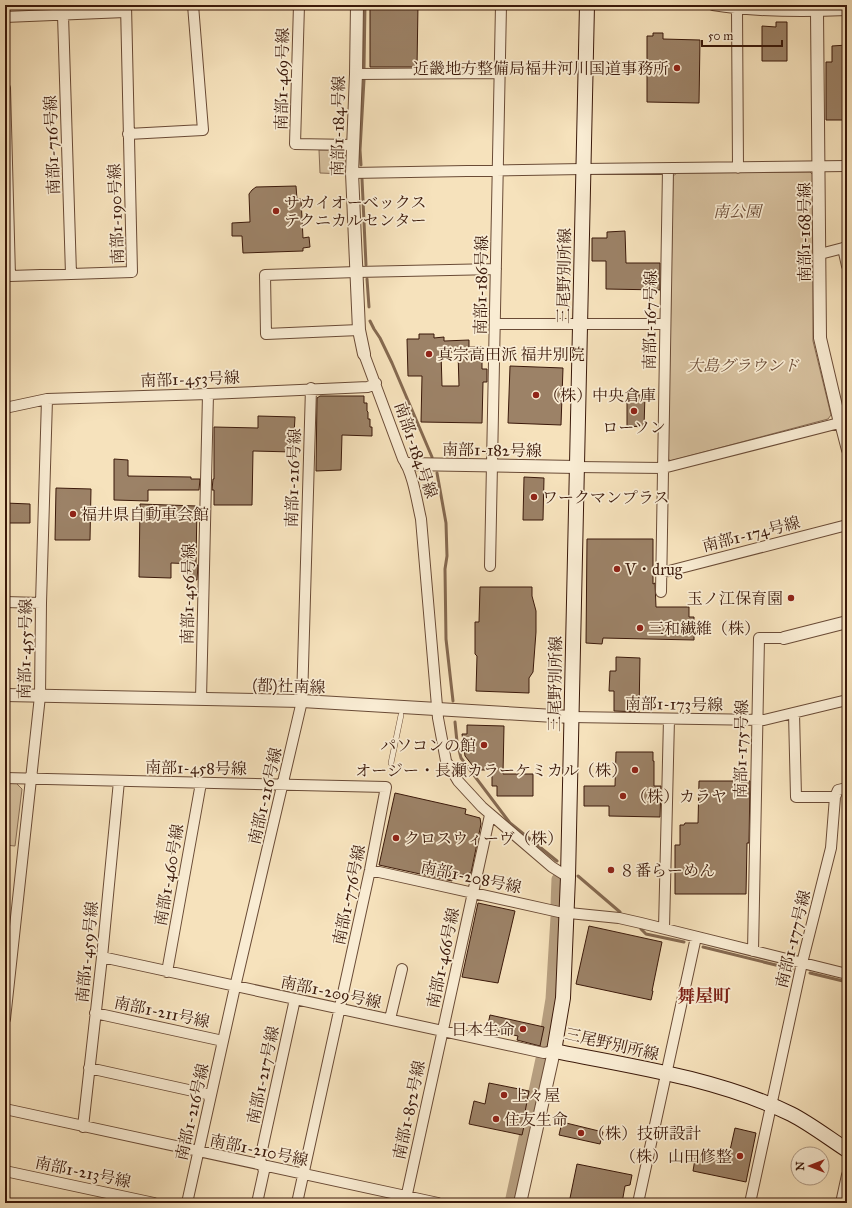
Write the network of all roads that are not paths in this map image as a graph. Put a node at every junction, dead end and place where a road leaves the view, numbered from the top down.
1 (193, 5) edge
2 (299, 5) edge
3 (357, 5) edge
4 (501, 5) edge
5 (587, 5) edge
6 (713, 5) edge
7 (126, 9) edge
8 (737, 9) junction
9 (847, 10) edge
10 (817, 12) junction
11 (63, 15) junction
12 (5, 17) edge
13 (499, 73) junction
14 (356, 74) junction
15 (5, 88) edge
16 (128, 134) junction
17 (353, 145) junction
18 (819, 166) junction
19 (847, 166) edge
20 (738, 168) junction
21 (583, 169) junction
22 (668, 169) junction
23 (497, 170) junction
24 (352, 173) junction
25 (845, 248) edge
26 (820, 254) junction
27 (847, 266) edge
28 (496, 269) junction
29 (357, 272) junction
30 (71, 274) junction
31 (495, 324) junction
32 (580, 324) junction
33 (665, 324) junction
34 (359, 330) junction
35 (364, 354) joint
36 (376, 382) junction
37 (311, 388) junction
38 (208, 394) junction
39 (47, 399) junction
40 (5, 408) edge
41 (844, 422) edge
42 (847, 450) edge
43 (407, 464) junction
44 (492, 466) junction
45 (577, 467) junction
46 (663, 468) junction
47 (847, 525) edge
48 (490, 566) dead end
49 (661, 572) junction
50 (661, 592) dead end
51 (5, 602) edge
52 (41, 603) junction
53 (847, 622) edge
54 (784, 638) joint
55 (5, 695) edge
56 (40, 696) junction
57 (201, 699) junction
58 (847, 700) edge
59 (302, 701) junction
60 (437, 710) junction
61 (794, 713) junction
62 (401, 715) dead end
63 (571, 717) junction
64 (669, 719) junction
65 (757, 720) junction
66 (391, 763) dead end
67 (5, 778) edge
68 (32, 779) junction
69 (119, 781) junction
70 (201, 783) junction
71 (283, 785) junction
72 (386, 787) joint
73 (847, 788) edge
74 (835, 797) junction
75 (490, 815) junction
76 (370, 870) junction
77 (568, 877) junction
78 (472, 892) junction
79 (566, 913) junction
80 (664, 928) junction
81 (696, 937) junction
82 (753, 951) junction
83 (102, 957) junction
84 (802, 963) junction
85 (402, 968) dead end
86 (167, 972) junction
87 (847, 974) edge
88 (235, 987) junction
89 (295, 999) junction
90 (339, 1009) junction
91 (95, 1012) junction
92 (5, 1019) edge
93 (390, 1020) junction
94 (442, 1031) junction
95 (223, 1041) junction
96 (554, 1051) junction
97 (89, 1068) junction
98 (667, 1074) junction
99 (211, 1095) junction
100 (771, 1105) junction
101 (5, 1109) edge
102 (83, 1127) junction
103 (847, 1150) edge
104 (198, 1152) junction
105 (262, 1166) junction
106 (5, 1171) edge
107 (304, 1174) junction
108 (847, 1175) edge
109 (405, 1199) edge
110 (154, 1203) edge
111 (188, 1203) edge
112 (257, 1203) edge
113 (297, 1203) edge
114 (438, 1203) edge
115 (520, 1203) edge
116 (638, 1203) edge
117 (750, 1203) edge
118 (841, 1203) edge

1 - 16 street
2 - 17 street, 南部1-469号線
3 - 14 street, 南部1-184号線
4 - 13 street, 南部1-186号線
5 - 21 main road, 三尾野別所線
6 - 8 street
7 - 11 street, 南部1-190号線
7 - 16 street, 南部1-190号線
8 - 10 street
8 - 20 street
9 - 10 street
10 - 18 street, 南部1-168号線
11 - 12 street, 南部1-190号線
11 - 30 street, 南部1-716号線
13 - 14 street
13 - 23 street, 南部1-186号線
14 - 17 street, 南部1-184号線
15 - 30 street, 南部1-190号線
16 - 30 street, 南部1-190号線
17 - 24 street, 南部1-184号線
18 - 19 street
18 - 20 street
18 - 26 street, 南部1-168号線
20 - 22 street
21 - 22 street
21 - 23 street
21 - 32 main road, 三尾野別所線
22 - 33 street, 南部1-167号線
23 - 24 street
23 - 28 street, 南部1-186号線
24 - 29 street, 南部1-184号線
25 - 26 street
25 - 27 street
26 - 41 street, 南部1-168号線
28 - 29 street
28 - 31 street, 南部1-186号線
29 - 34 street, 南部1-184号線
29 - 34 street
31 - 32 street
31 - 44 street, 南部1-186号線
32 - 33 street
32 - 45 main road, 三尾野別所線
33 - 46 street, 南部1-167号線
34 - 35 street, 南部1-184号線
35 - 36 street, 南部1-184号線
36 - 37 street, 南部1-453号線
36 - 43 street, 南部1-184号線
37 - 38 street, 南部1-453号線
37 - 59 street, 南部1-216号線
38 - 39 street, 南部1-453号線
38 - 57 street, 南部1-456号線
39 - 40 street, 南部1-453号線
39 - 52 street, 南部1-455号線
41 - 42 street, 南部1-168号線
41 - 46 street
43 - 44 street, 南部1-182号線
43 - 60 street, 南部1-184号線
44 - 45 street, 南部1-182号線
44 - 48 street, 南部1-186号線
45 - 46 street
45 - 63 main road, 三尾野別所線
46 - 49 street, 南部1-167号線
47 - 49 street, 南部1-174号線
49 - 50 street, 南部1-167号線
51 - 52 street
52 - 56 street, 南部1-455号線
53 - 54 street, 南部1-175号線
54 - 65 street, 南部1-175号線
55 - 56 street, (都)社南線
56 - 57 street, (都)社南線
56 - 68 street, 南部1-455号線
57 - 59 street, (都)社南線
58 - 61 street, 南部1-173号線
59 - 60 street, (都)社南線
59 - 71 street, 南部1-216号線
60 - 63 street, (都)社南線
60 - 75 street, 南部1-184号線
61 - 65 street, 南部1-173号線
61 - 74 street
62 - 66 lane
63 - 64 street, 南部1-173号線
63 - 77 main road, 三尾野別所線
64 - 65 street, 南部1-173号線
64 - 80 street
65 - 82 street, 南部1-175号線
67 - 68 street, 南部1-458号線
68 - 69 street, 南部1-458号線
68 - 92 street, 南部1-455号線
69 - 70 street, 南部1-458号線
69 - 83 street, 南部1-459号線
70 - 71 street, 南部1-458号線
70 - 86 street, 南部1-460号線
71 - 72 street, 南部1-458号線
71 - 88 street, 南部1-216号線
72 - 76 street, 南部1-776号線
73 - 74 street
74 - 84 street, 南部1-177号線
75 - 77 street, 南部1-184号線
75 - 78 street, 南部1-466号線
76 - 78 street, 南部1-208号線
76 - 90 street, 南部1-776号線
77 - 79 main road, 三尾野別所線
78 - 79 street, 南部1-208号線
78 - 94 street, 南部1-466号線
79 - 80 street, 南部1-208号線
79 - 96 main road, 三尾野別所線
80 - 81 street, 南部1-208号線
81 - 82 street, 南部1-208号線
81 - 98 street
82 - 84 street, 南部1-208号線
83 - 86 street, 南部1-209号線
83 - 91 street, 南部1-459号線
84 - 87 street, 南部1-208号線
84 - 100 street, 南部1-177号線
85 - 93 street
86 - 88 street, 南部1-209号線
88 - 89 street, 南部1-209号線
88 - 95 street, 南部1-216号線
89 - 90 street, 南部1-209号線
89 - 105 street, 南部1-217号線
90 - 93 street, 南部1-209号線
90 - 107 street, 南部1-776号線
91 - 95 street, 南部1-211号線
91 - 97 street, 南部1-459号線
93 - 94 street, 南部1-209号線
94 - 96 street, 南部1-209号線
94 - 109 street, 南部1-852号線
95 - 99 street, 南部1-216号線
96 - 98 main road, 三尾野別所線
96 - 115 street
97 - 99 street
97 - 102 street, 南部1-459号線
98 - 100 main road, 三尾野別所線
98 - 116 street
99 - 104 street, 南部1-216号線
100 - 103 main road, 三尾野別所線
100 - 117 street, 南部1-177号線
101 - 102 street, 南部1-210号線
102 - 104 street, 南部1-210号線
104 - 105 street, 南部1-210号線
104 - 111 street, 南部1-216号線
105 - 107 street, 南部1-210号線
105 - 112 street, 南部1-217号線
106 - 110 street, 南部1-213号線
107 - 109 street, 南部1-210号線
107 - 113 street, 南部1-776号線
108 - 118 street
109 - 114 street, 南部1-210号線

